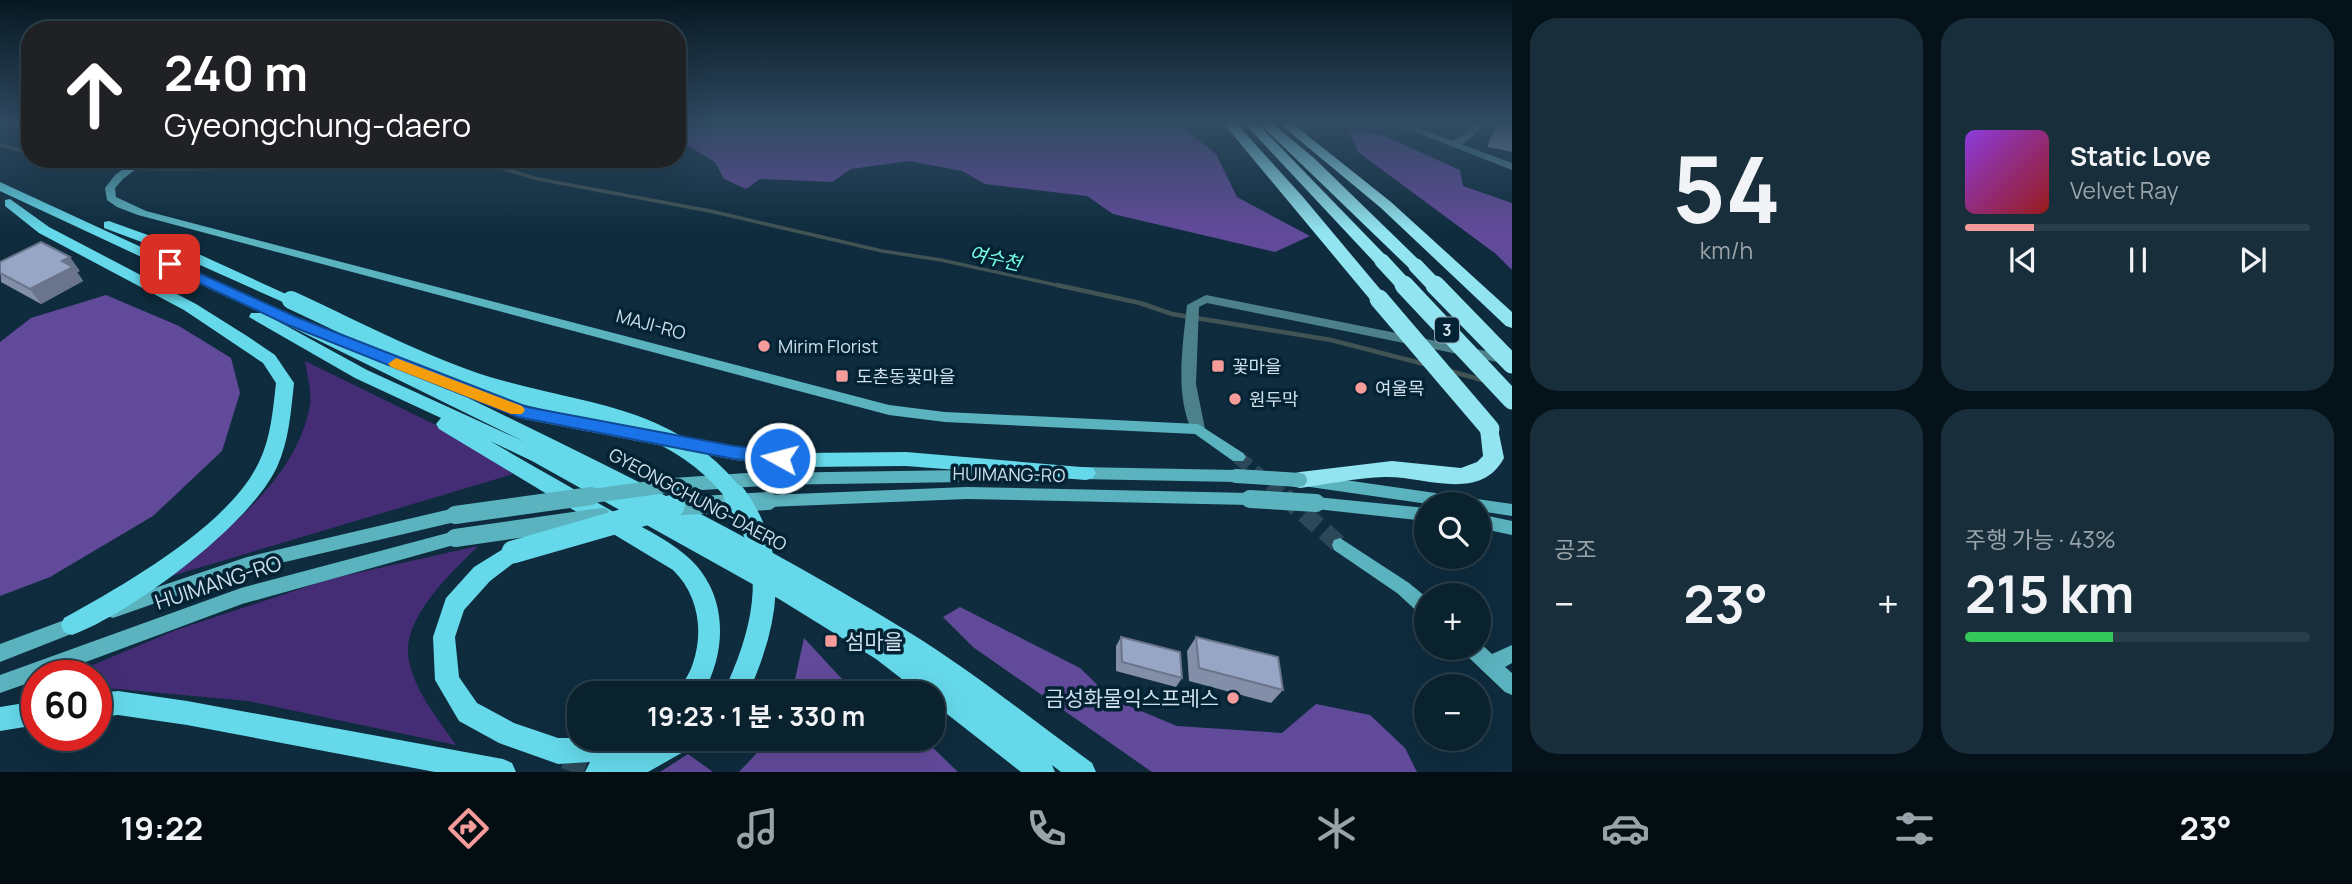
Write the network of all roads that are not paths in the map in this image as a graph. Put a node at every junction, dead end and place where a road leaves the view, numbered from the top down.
1 (1262, 160) edge
2 (1285, 160) edge
3 (1308, 160) edge
4 (1330, 160) edge
5 (1493, 160) edge
6 (1512, 167) edge
7 (132, 168) edge
8 (2, 193) edge
9 (291, 320) junction
10 (1512, 322) edge
11 (1512, 363) edge
12 (361, 374) junction
13 (1512, 400) edge
14 (1198, 429) junction
15 (1238, 457) tunnel mouth
16 (1086, 473) junction
17 (1300, 480) junction
18 (1414, 496) edge
19 (673, 506) junction
20 (1491, 507) edge
21 (1512, 510) edge
22 (1414, 514) edge
23 (1491, 524) edge
24 (1512, 528) edge
25 (1340, 545) tunnel mouth
26 (1414, 598) edge
27 (72, 625) junction
28 (0, 653) edge
29 (1512, 654) edge
30 (1486, 660) edge
31 (1491, 664) junction
32 (699, 681) edge
33 (741, 681) edge
34 (0, 684) edge
35 (1512, 686) edge
36 (112, 704) edge
37 (21, 716) edge
38 (0, 719) edge
39 (567, 751) edge
40 (660, 751) edge
41 (503, 772) edge
42 (598, 772) edge
43 (1042, 772) edge
44 (1083, 772) edge

1 - 17 highway, bridge
2 - 13 highway, 3, bridge
3 - 11 highway, 3, bridge
4 - 10 highway
5 - 6 street
7 - 14 main road, MAJI-RO
8 - 9 main road, GYEONGCHUNG-DAERO
8 - 12 main road, GYEONGCHUNG-DAERO
8 - 27 main road
8 - 33 main road, bridge
9 - 16 main road
9 - 44 main road, GYEONGCHUNG-DAERO
11 - 14 street
12 - 32 main road
12 - 43 main road, GYEONGCHUNG-DAERO
14 - 15 main road
16 - 17 main road, HUIMANG-RO, bridge
16 - 27 main road, HUIMANG-RO, bridge
17 - 18 main road
19 - 22 main road, HUIMANG-RO, bridge
19 - 34 main road, HUIMANG-RO, bridge
19 - 39 main road, bridge
20 - 21 main road
23 - 24 main road
25 - 26 main road
27 - 28 main road, HUIMANG-RO
29 - 31 main road
30 - 31 main road
31 - 35 main road
36 - 41 main road
37 - 38 main road
40 - 42 main road

